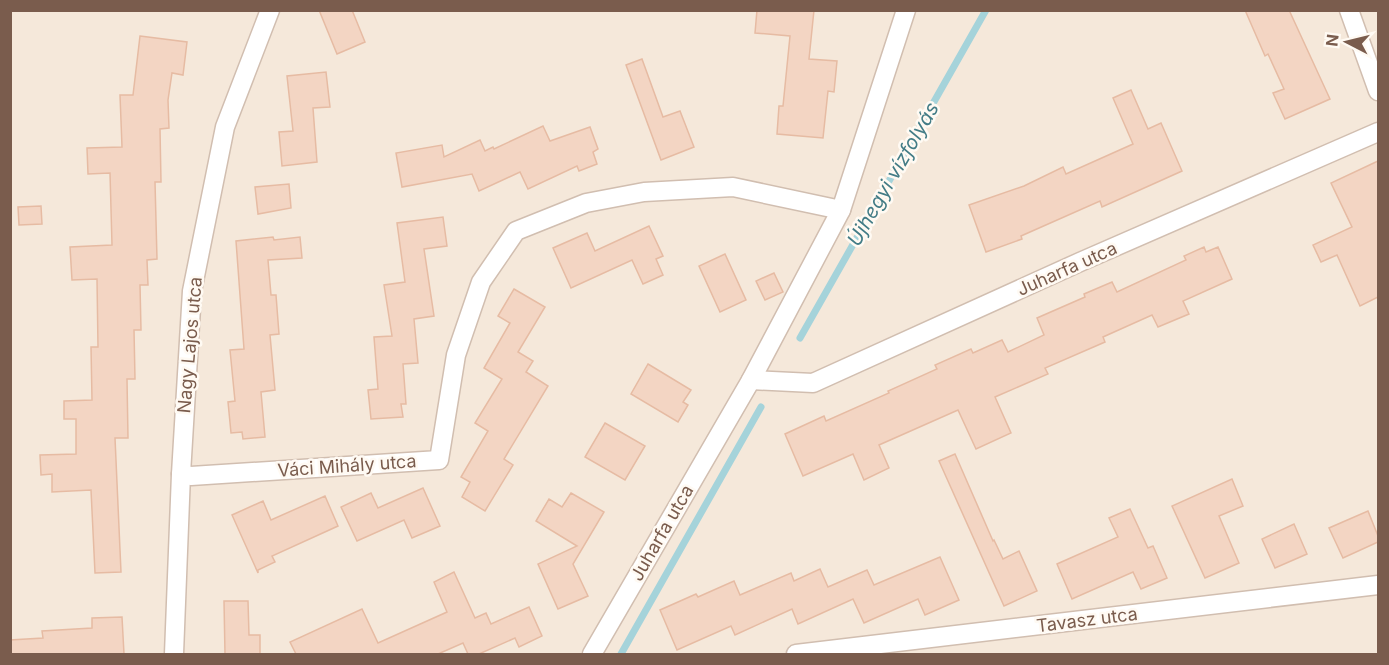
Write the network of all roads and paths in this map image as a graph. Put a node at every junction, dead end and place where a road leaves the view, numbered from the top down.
1 (270, 10) edge
2 (906, 10) edge
3 (1349, 10) edge
4 (1378, 91) edge
5 (1378, 132) edge
6 (841, 210) junction
7 (751, 380) junction
8 (181, 474) junction
9 (1378, 585) edge
10 (174, 654) edge
11 (592, 654) edge
12 (796, 654) edge

1 - 8 street, Nagy Lajos utca
2 - 6 street, Juharfa utca
3 - 4 street
5 - 7 street, Juharfa utca
6 - 7 street, Juharfa utca
6 - 8 street, Váci Mihály utca
7 - 11 street, Juharfa utca
8 - 10 street, Nagy Lajos utca
9 - 12 street, Tavasz utca

